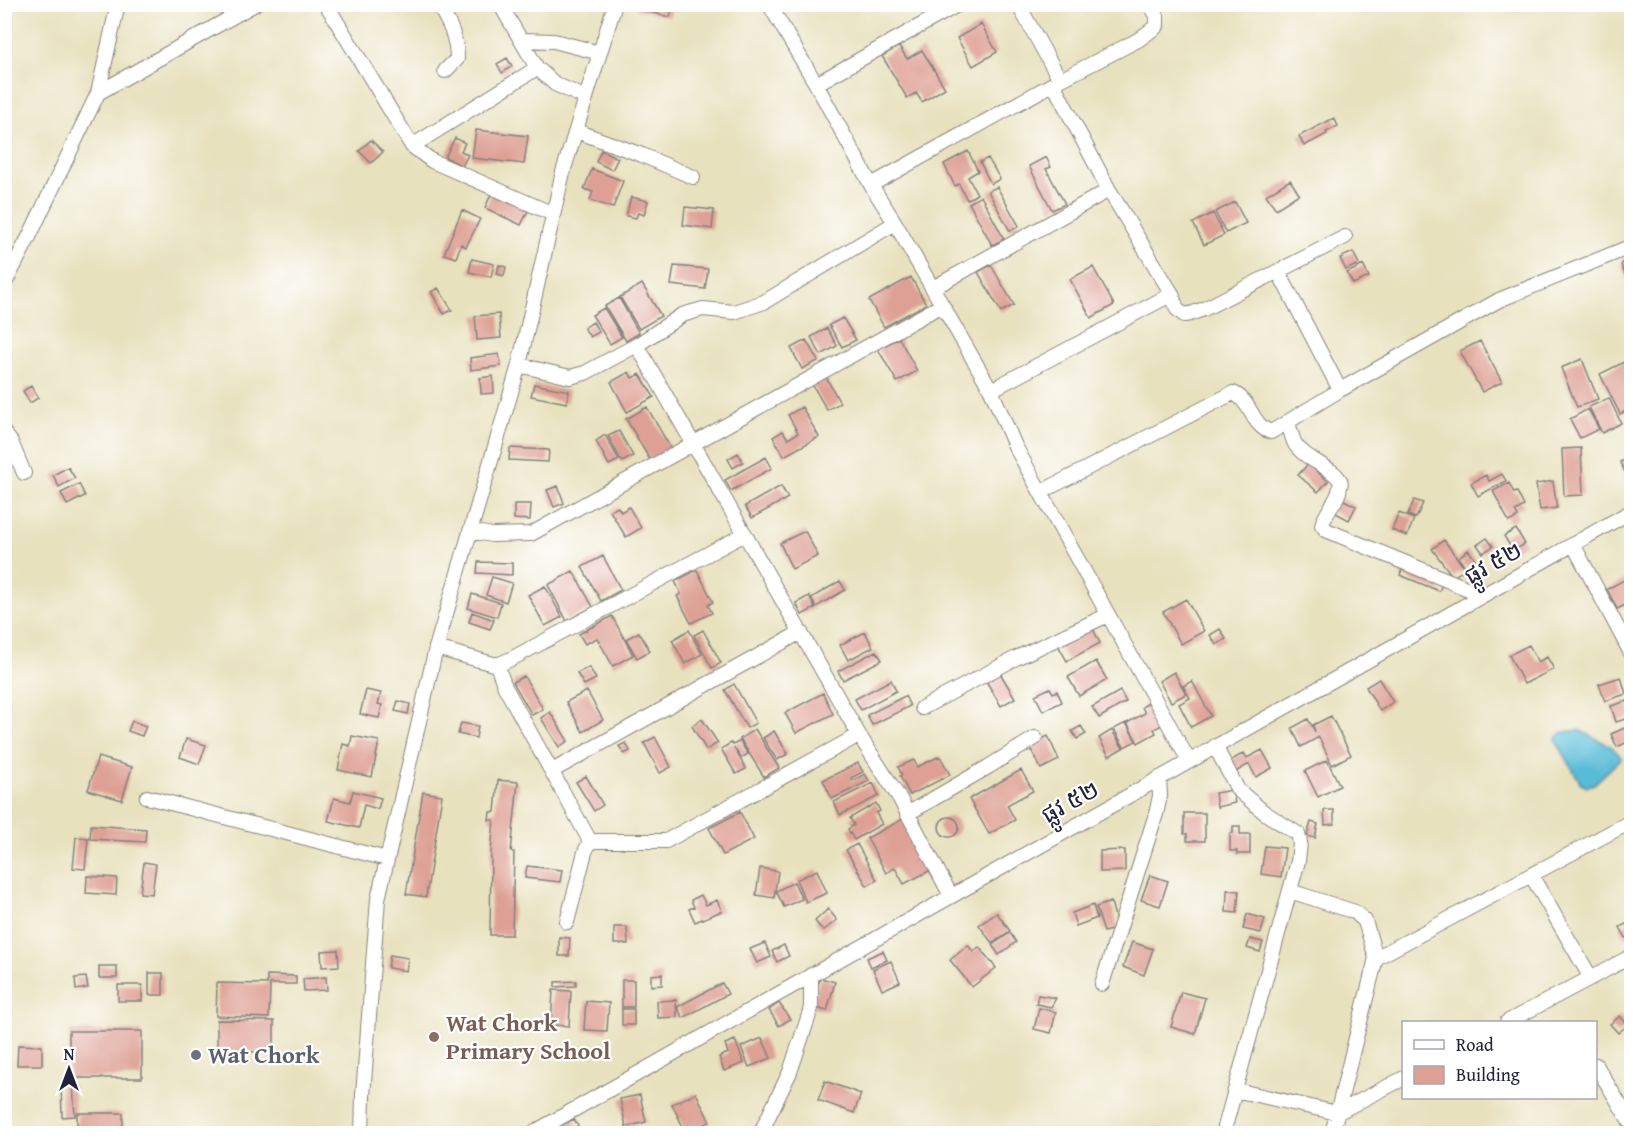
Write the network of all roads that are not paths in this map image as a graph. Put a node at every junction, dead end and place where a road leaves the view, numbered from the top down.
1 (118, 4) edge
2 (255, 4) edge
3 (326, 4) edge
4 (438, 4) edge
5 (500, 4) edge
6 (615, 4) edge
7 (769, 4) edge
8 (959, 4) edge
9 (1018, 4) edge
10 (1150, 4) edge
11 (238, 10) edge
12 (521, 40) junction
13 (600, 53) junction
14 (537, 68) junction
15 (445, 71) dead end
16 (1057, 82) junction
17 (816, 84) junction
18 (98, 93) junction
19 (586, 98) junction
20 (576, 131) junction
21 (412, 146) junction
22 (693, 177) dead end
23 (871, 185) junction
24 (1108, 190) junction
25 (553, 214) junction
26 (896, 223) junction
27 (1345, 237) dead end
28 (1632, 246) edge
29 (1278, 272) junction
30 (4, 285) edge
31 (933, 288) junction
32 (1172, 294) junction
33 (942, 305) junction
34 (637, 345) junction
35 (519, 365) junction
36 (992, 390) junction
37 (1340, 390) junction
38 (1288, 422) junction
39 (4, 433) edge
40 (693, 443) junction
41 (24, 472) dead end
42 (1041, 492) junction
43 (1632, 511) edge
44 (470, 531) junction
45 (745, 534) junction
46 (1573, 544) junction
47 (1483, 595) junction
48 (1108, 615) junction
49 (801, 632) junction
50 (436, 648) junction
51 (1632, 656) edge
52 (497, 665) junction
53 (922, 708) dead end
54 (859, 735) junction
55 (1035, 738) dead end
56 (1215, 746) junction
57 (1189, 761) junction
58 (552, 771) junction
59 (1159, 778) junction
60 (147, 797) dead end
61 (907, 814) junction
62 (1632, 821) edge
63 (590, 841) junction
64 (387, 859) junction
65 (1531, 875) junction
66 (1290, 891) junction
67 (951, 896) junction
68 (567, 922) dead end
69 (1632, 956) edge
70 (1376, 958) junction
71 (811, 975) junction
72 (1591, 978) junction
73 (1102, 984) dead end
74 (1511, 1021) edge
75 (1597, 1067) edge
76 (1402, 1079) edge
77 (1235, 1090) junction
78 (1337, 1113) junction
79 (1632, 1125) edge
80 (362, 1134) edge
81 (531, 1134) edge
82 (760, 1134) edge
83 (1223, 1134) edge
84 (1332, 1134) edge

1 - 18 street
2 - 11 street
3 - 21 street
4 - 15 street
5 - 12 street
6 - 13 street
7 - 17 street
8 - 17 street
9 - 16 street
10 - 16 street
11 - 18 street
12 - 13 street
12 - 14 street
13 - 19 street
14 - 19 street
14 - 21 street
16 - 23 street
16 - 24 street
17 - 23 street
18 - 30 street
19 - 20 street
20 - 22 street
20 - 25 street
21 - 25 street
23 - 26 street
24 - 31 street
24 - 32 street
25 - 35 street
26 - 31 street
26 - 34 street
27 - 29 street
28 - 37 street
29 - 32 street
29 - 37 street
31 - 33 street
32 - 36 street
33 - 36 street
33 - 40 street
34 - 35 street
34 - 40 street
35 - 44 street
36 - 42 street
37 - 38 street
38 - 42 street
38 - 47 street
39 - 41 street
40 - 44 street
40 - 45 street
42 - 48 street
43 - 46 street, ផ្លូវ ៥២
44 - 50 street
45 - 49 street
45 - 52 street
46 - 47 street, ផ្លូវ ៥២
46 - 51 street
47 - 56 street, ផ្លូវ ៥២
48 - 53 street
48 - 57 street
49 - 54 street
49 - 58 street
50 - 52 street
50 - 64 street
52 - 58 street
54 - 61 street
54 - 63 street
55 - 61 street
56 - 57 street, ផ្លូវ ៥២
56 - 66 street
57 - 59 street, ផ្លូវ ៥២
58 - 63 street
59 - 67 street, ផ្លូវ ៥២
59 - 73 street
60 - 64 street
61 - 67 street
62 - 65 street
63 - 68 street
64 - 80 street
65 - 70 street
65 - 72 street
66 - 70 street
66 - 77 street
67 - 71 street, ផ្លូវ ៥២
69 - 72 street
70 - 78 street
71 - 81 street, ផ្លូវ ៥២
71 - 82 street
72 - 74 street
75 - 79 street
76 - 78 street
77 - 78 street
77 - 83 street
78 - 84 street

